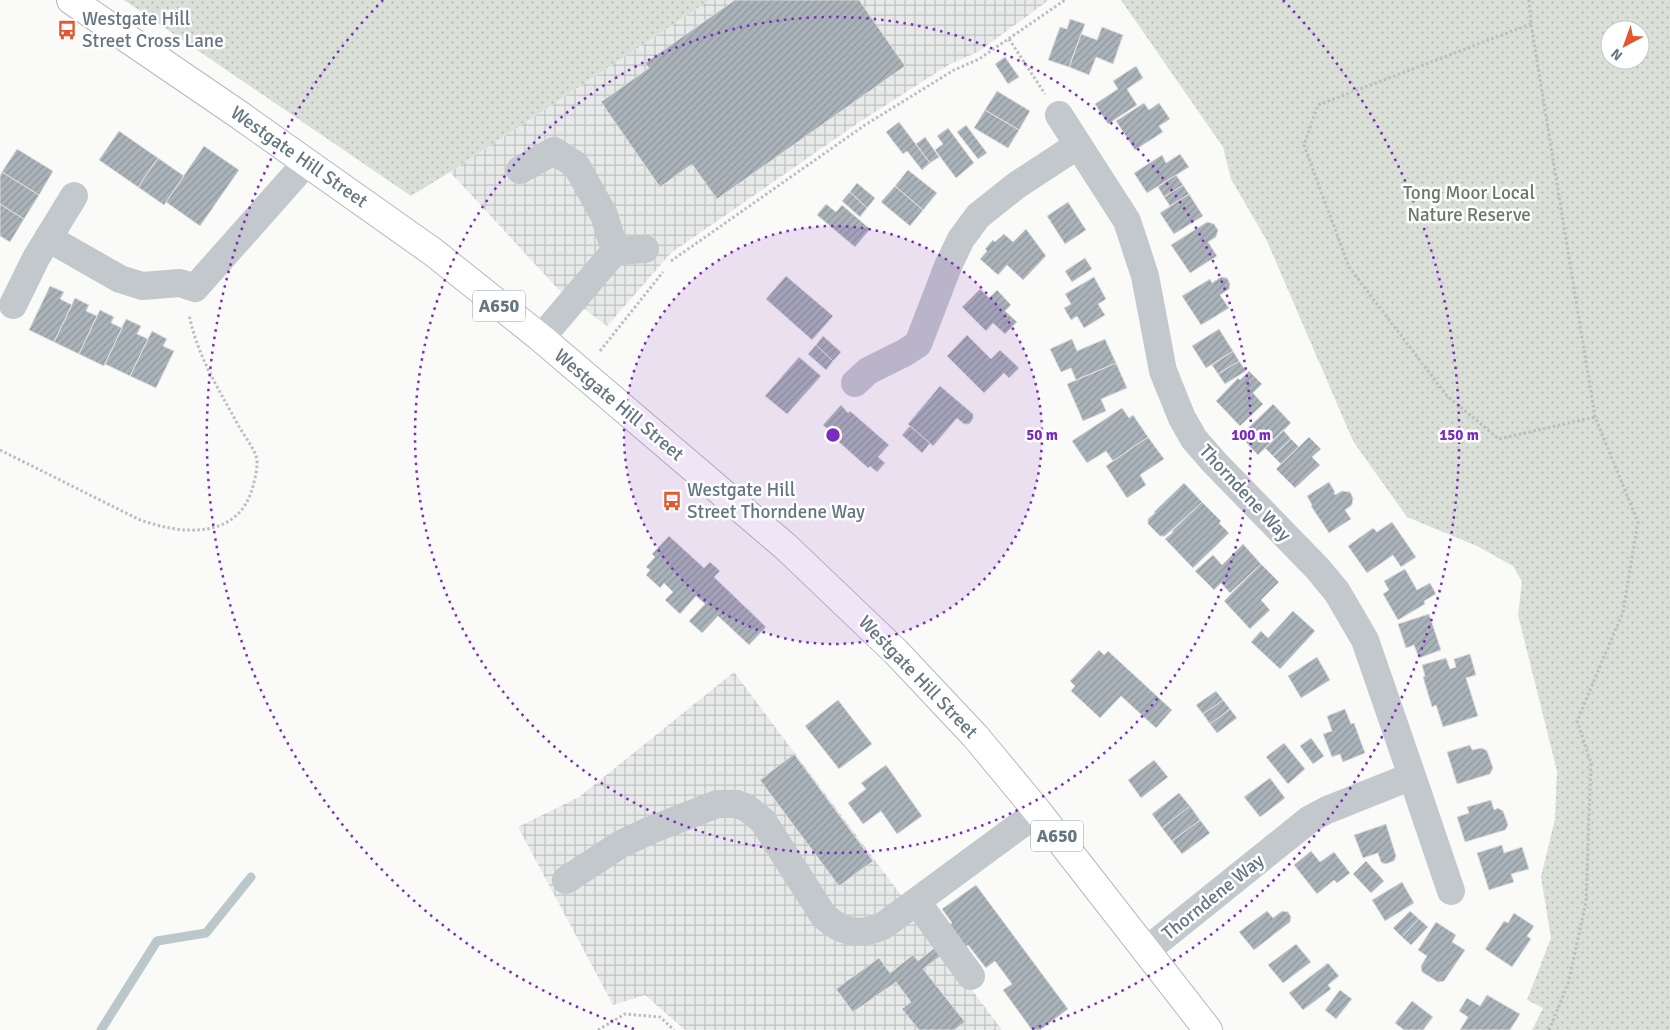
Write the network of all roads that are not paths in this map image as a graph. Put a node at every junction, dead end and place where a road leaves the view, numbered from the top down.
1 (71, 0) edge
2 (1059, 115) road end
3 (1078, 145) junction
4 (306, 162) junction
5 (520, 170) dead end
6 (74, 196) dead end
7 (48, 238) junction
8 (645, 249) dead end
9 (615, 251) junction
10 (12, 305) dead end
11 (541, 338) junction
12 (855, 384) dead end
13 (1412, 776) junction
14 (1038, 812) junction
15 (566, 880) dead end
16 (1451, 891) dead end
17 (917, 902) junction
18 (1147, 950) junction
19 (971, 976) dead end
20 (1208, 1030) edge

1 - 4 highway, Westgate Hill Street / A650
2 - 3 street, Thorndene Way
3 - 12 street
3 - 13 street, Thorndene Way
4 - 7 street
4 - 11 highway, Westgate Hill Street / A650
5 - 9 street
6 - 7 street
7 - 10 street
8 - 9 street
9 - 11 street
11 - 14 highway, Westgate Hill Street / A650
13 - 16 street, Thorndene Way
13 - 18 street, Thorndene Way
14 - 17 street
14 - 18 highway, Westgate Hill Street / A650
15 - 17 street
17 - 19 street
18 - 20 highway, Westgate Hill Street / A650

